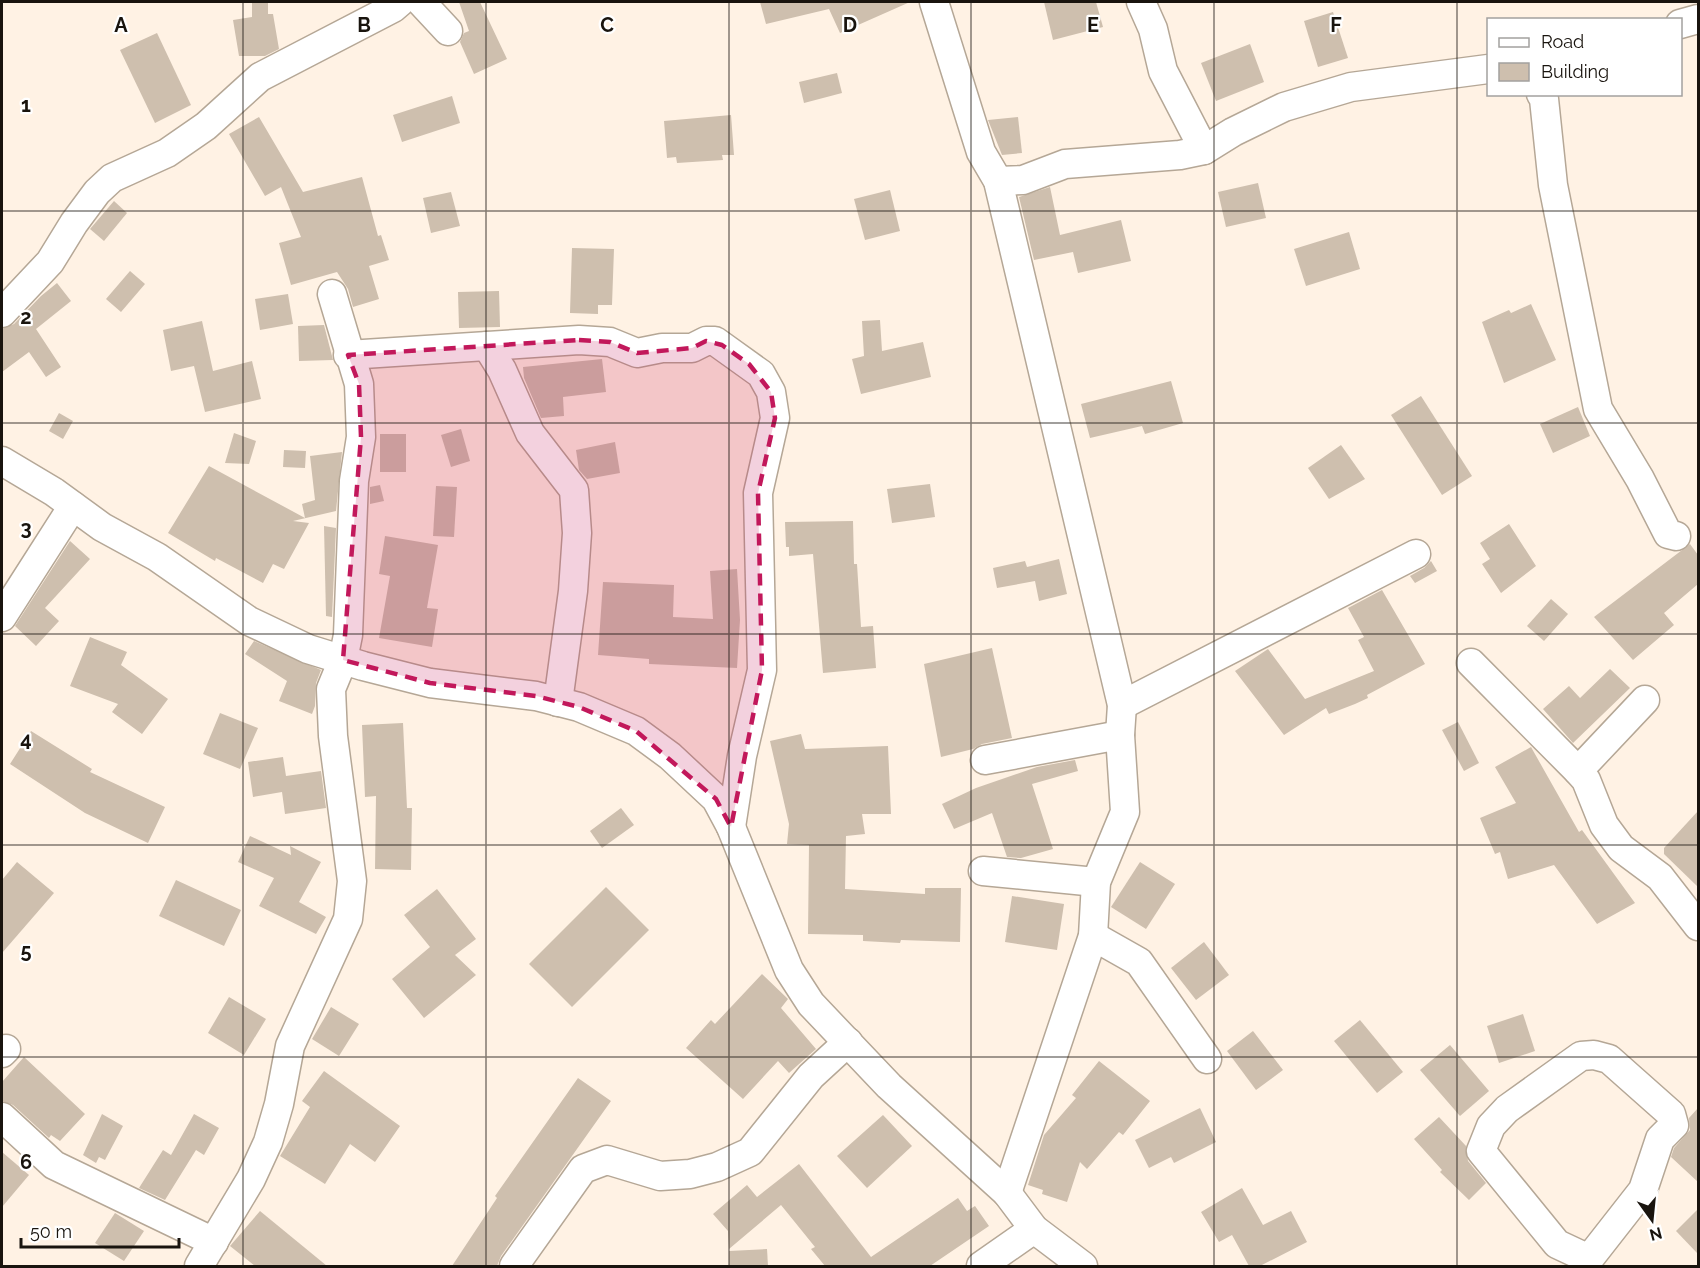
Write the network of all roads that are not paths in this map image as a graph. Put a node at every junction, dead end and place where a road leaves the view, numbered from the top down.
1 (400, 2) edge
2 (420, 2) edge
3 (934, 2) edge
4 (1142, 2) edge
5 (1698, 19) edge
6 (1682, 23) edge
7 (448, 31) dead end
8 (1487, 69) edge
9 (1542, 96) edge
10 (1204, 150) junction
11 (998, 181) junction
12 (332, 294) dead end
13 (2, 313) edge
14 (487, 346) junction
15 (348, 355) junction
16 (2, 462) edge
17 (73, 506) junction
18 (1676, 536) dead end
19 (1416, 554) dead end
20 (2, 617) edge
21 (343, 660) junction
22 (1471, 663) dead end
23 (1645, 700) dead end
24 (558, 702) junction
25 (1122, 705) junction
26 (1120, 735) junction
27 (985, 760) dead end
28 (1578, 771) junction
29 (731, 827) junction
30 (983, 871) dead end
31 (1096, 882) junction
32 (1698, 925) edge
33 (1093, 936) junction
34 (848, 1042) junction
35 (1207, 1059) dead end
36 (2, 1117) edge
37 (1007, 1193) junction
38 (1034, 1229) junction
39 (214, 1242) junction
40 (1589, 1263) edge
41 (199, 1266) edge
42 (514, 1266) edge
43 (981, 1266) edge
44 (1083, 1266) edge

1 - 13 street
2 - 7 street
3 - 11 street
4 - 10 street
5 - 6 street
8 - 10 street
9 - 18 street
10 - 11 street
11 - 25 street
12 - 15 street
14 - 15 street
14 - 24 street
14 - 29 street
15 - 21 street
16 - 17 street
17 - 20 street
17 - 21 street
19 - 25 street
21 - 24 street
21 - 39 street
22 - 28 street
23 - 28 street
24 - 29 street
25 - 26 street
26 - 27 street
26 - 31 street
28 - 32 street
29 - 34 street
30 - 31 street
31 - 33 street
33 - 35 street
33 - 37 street
34 - 37 street
34 - 42 street
36 - 39 street
37 - 38 street
38 - 43 street
38 - 44 street
39 - 41 street
40 - 40 street

